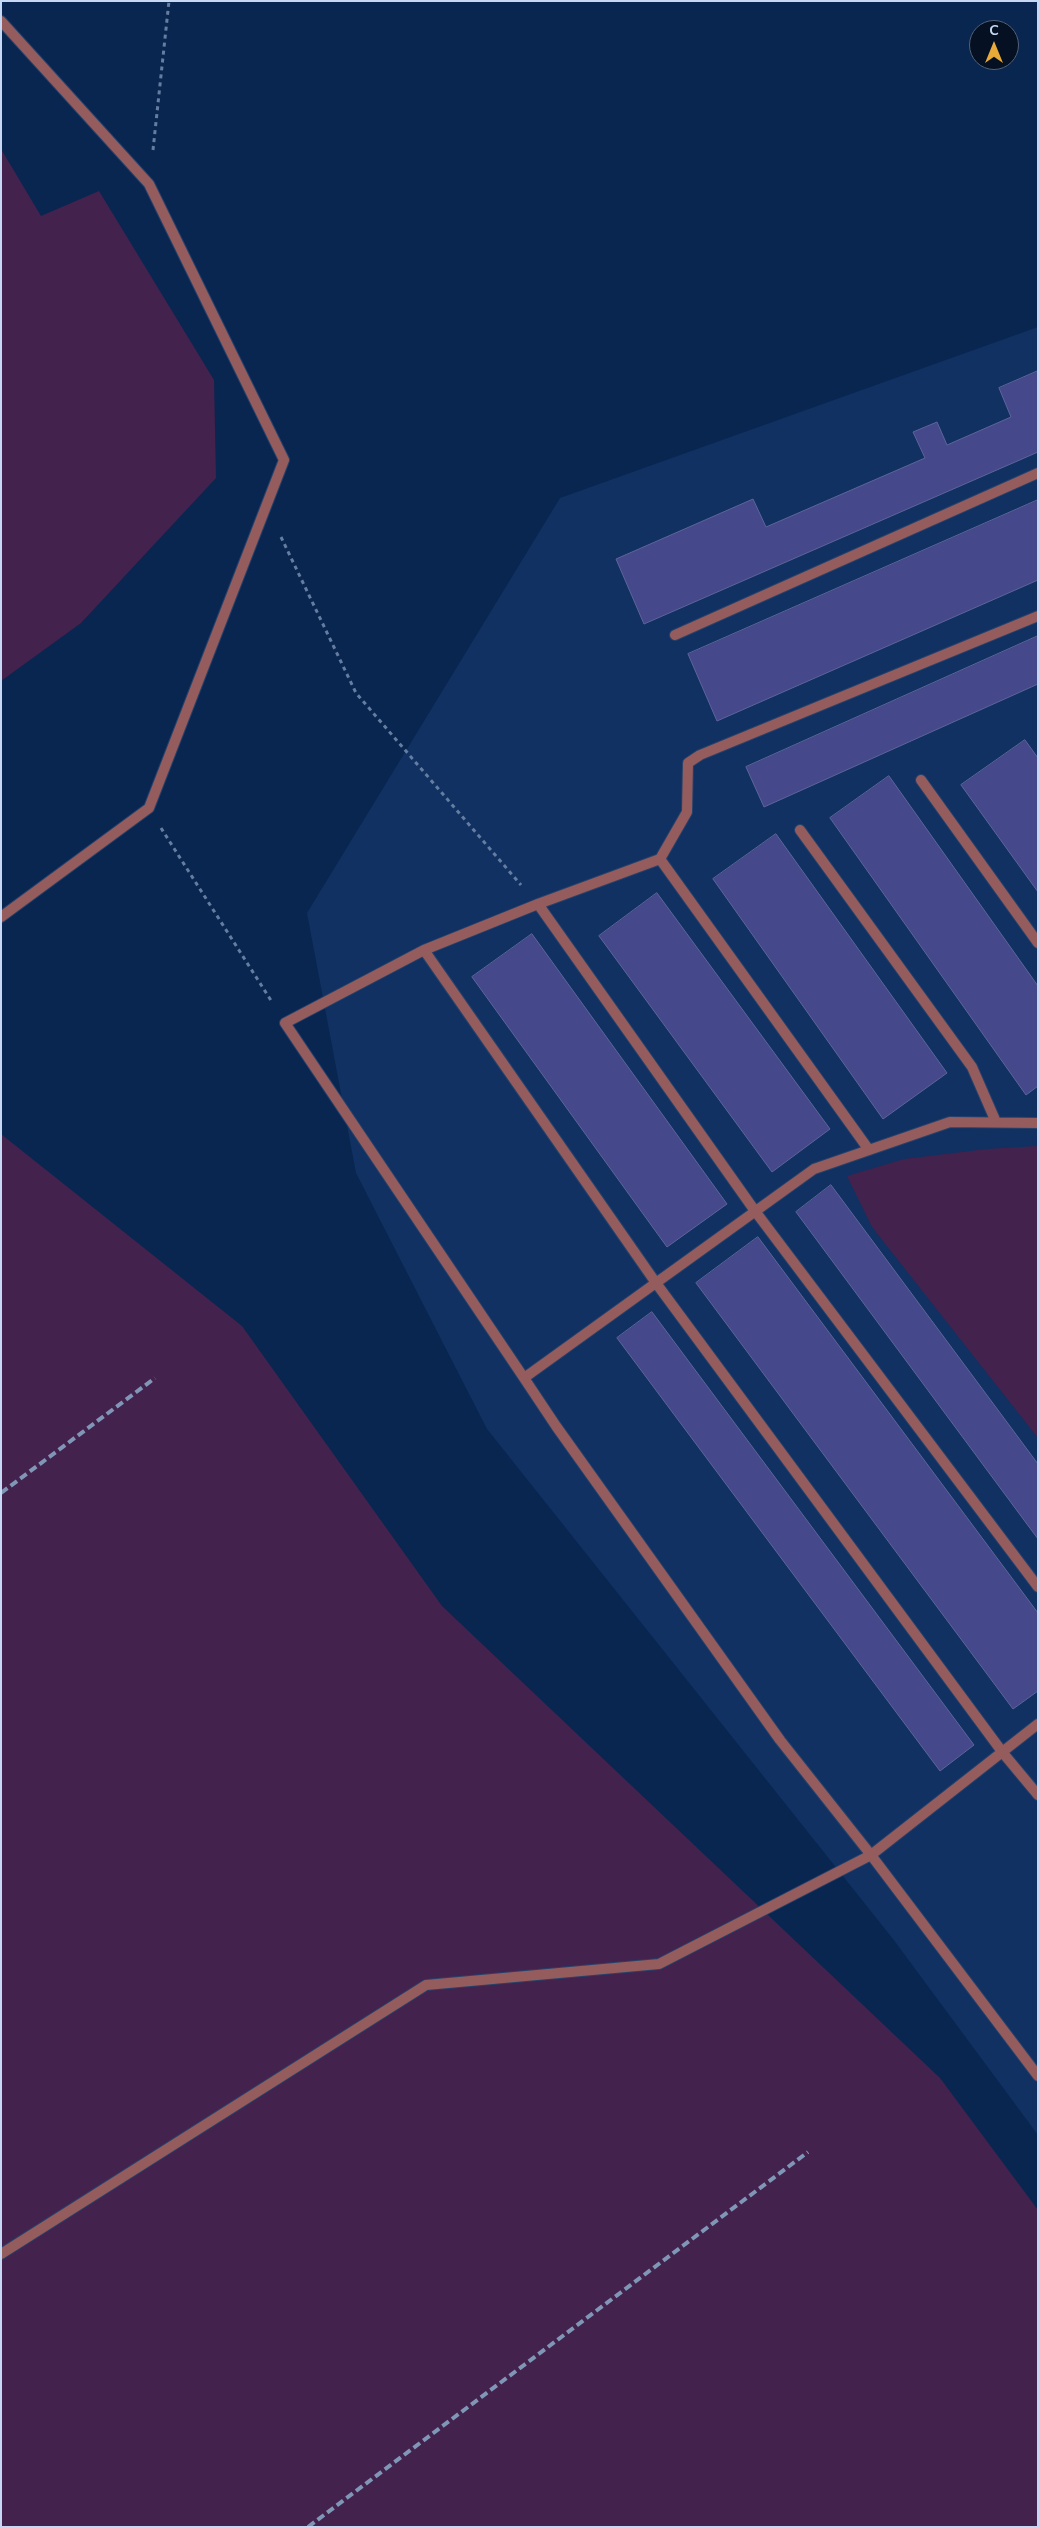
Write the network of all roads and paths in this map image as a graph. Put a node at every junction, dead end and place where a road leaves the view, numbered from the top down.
1 (169, 1) edge
2 (1, 21) edge
3 (149, 184) junction
4 (1038, 473) edge
5 (266, 506) junction
6 (1038, 616) edge
7 (675, 635) dead end
8 (920, 780) dead end
9 (149, 808) junction
10 (800, 830) dead end
11 (660, 859) junction
12 (538, 904) junction
13 (1, 917) edge
14 (1038, 943) edge
15 (424, 950) junction
16 (285, 1023) junction
17 (996, 1122) junction
18 (1038, 1123) edge
19 (869, 1150) junction
20 (755, 1211) junction
21 (656, 1283) junction
22 (524, 1378) junction
23 (1038, 1587) edge
24 (1038, 1724) edge
25 (1003, 1753) junction
26 (1038, 1795) edge
27 (871, 1856) junction
28 (1038, 2076) edge
29 (1, 2254) edge

1 - 3 path
2 - 3 street
3 - 5 street
4 - 7 street
5 - 9 street
5 - 12 path
6 - 11 street
8 - 14 street
9 - 13 street
9 - 16 path
10 - 17 street
11 - 12 street
11 - 19 street
12 - 15 street
12 - 20 street
15 - 16 street
15 - 21 street
16 - 22 street
17 - 18 street
17 - 19 street
19 - 20 street
20 - 21 street
20 - 23 street
21 - 22 street
21 - 25 street
22 - 27 street
24 - 25 street
25 - 26 street
25 - 27 street
27 - 28 street
27 - 29 street

